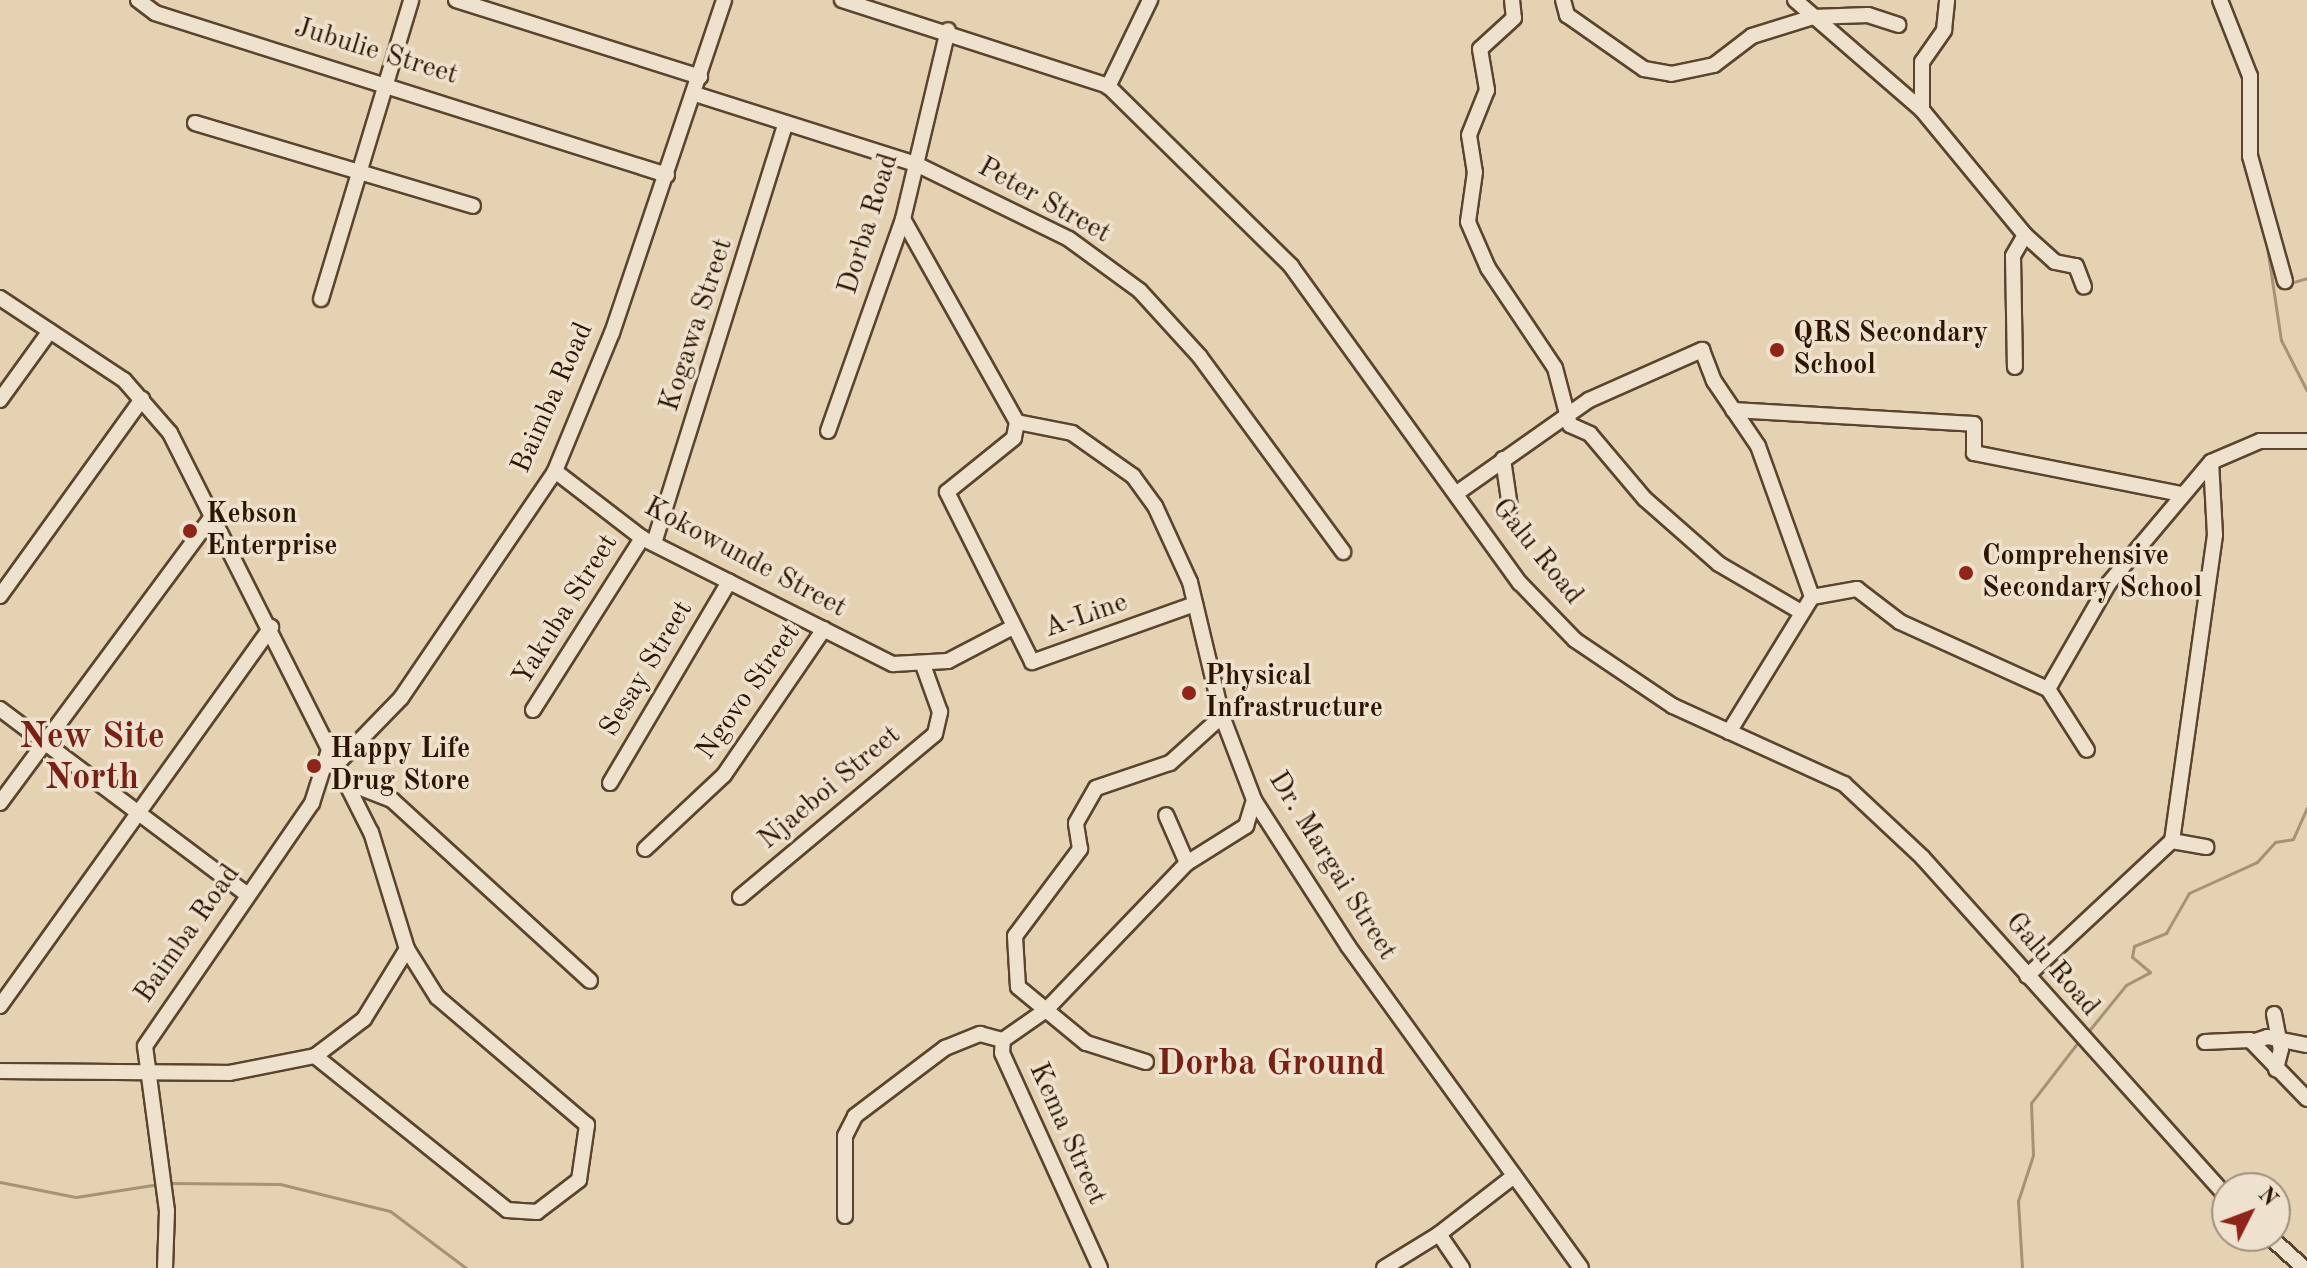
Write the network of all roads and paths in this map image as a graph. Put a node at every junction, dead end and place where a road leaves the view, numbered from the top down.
1 (138, 0) edge
2 (411, 0) edge
3 (456, 0) edge
4 (724, 0) edge
5 (842, 0) edge
6 (1150, 0) edge
7 (1512, 0) edge
8 (1563, 0) edge
9 (1795, 0) edge
10 (1947, 0) edge
11 (2220, 0) edge
12 (1813, 17) junction
13 (1898, 25) dead end
14 (948, 30) junction
15 (700, 77) junction
16 (388, 85) junction
17 (1108, 86) junction
18 (695, 94) junction
19 (1922, 110) junction
20 (195, 123) dead end
21 (785, 125) junction
22 (916, 164) junction
23 (362, 174) junction
24 (667, 175) junction
25 (473, 206) dead end
26 (903, 219) junction
27 (2025, 235) junction
28 (2285, 281) dead end
29 (2084, 287) dead end
30 (0, 298) edge
31 (321, 299) dead end
32 (50, 331) junction
33 (2015, 367) dead end
34 (142, 399) junction
35 (0, 400) edge
36 (1733, 410) junction
37 (1564, 416) junction
38 (1017, 422) junction
39 (828, 431) dead end
40 (2307, 441) edge
41 (1503, 459) junction
42 (2211, 462) junction
43 (555, 471) junction
44 (1457, 493) junction
45 (2181, 494) junction
46 (1510, 507) dead end
47 (213, 515) junction
48 (649, 539) junction
49 (1343, 552) dead end
50 (729, 582) junction
51 (0, 596) edge
52 (1812, 597) junction
53 (1195, 604) junction
54 (1801, 612) junction
55 (271, 627) junction
56 (1011, 628) junction
57 (824, 629) junction
58 (923, 665) junction
59 (2048, 689) junction
60 (0, 709) edge
61 (533, 710) dead end
62 (1222, 716) junction
63 (1729, 732) junction
64 (45, 743) junction
65 (2087, 750) dead end
66 (331, 759) junction
67 (343, 781) junction
68 (610, 783) dead end
69 (1254, 800) junction
70 (0, 803) edge
71 (139, 810) junction
72 (1166, 815) dead end
73 (2172, 841) junction
74 (2206, 847) dead end
75 (645, 849) dead end
76 (1187, 863) junction
77 (246, 894) junction
78 (740, 897) dead end
79 (407, 949) junction
80 (2027, 976) junction
81 (590, 981) dead end
82 (0, 1006) edge
83 (1046, 1010) junction
84 (2274, 1014) dead end
85 (1003, 1040) junction
86 (2205, 1042) dead end
87 (2252, 1042) junction
88 (2280, 1042) junction
89 (2307, 1045) edge
90 (315, 1056) junction
91 (1146, 1062) dead end
92 (2276, 1069) junction
93 (0, 1071) edge
94 (146, 1076) junction
95 (2307, 1099) edge
96 (1514, 1176) junction
97 (2211, 1179) edge
98 (845, 1216) dead end
99 (1439, 1234) junction
100 (2286, 1252) edge
101 (165, 1268) edge
102 (1100, 1268) edge
103 (1384, 1268) edge
104 (1462, 1268) edge
105 (1581, 1268) edge
106 (2304, 1268) edge

1 - 16 street, Jubulie Street
2 - 16 street
3 - 15 street
4 - 15 street, Baimba Road
5 - 14 street, Galu Road
6 - 17 street
7 - 37 street
8 - 12 street
9 - 12 street
10 - 19 street
11 - 28 street
12 - 13 street
12 - 19 street
14 - 17 street, Galu Road
14 - 22 street, Dorba Road
15 - 18 street, Baimba Road
16 - 23 street
16 - 24 street, Jubulie Street
17 - 44 street, Galu Road
18 - 21 street, Peter Street
18 - 24 street, Baimba Road
19 - 27 street
20 - 23 street
21 - 22 street, Peter Street
21 - 48 street, Kogawa Street
22 - 26 street, Dorba Road
22 - 49 street, Peter Street
23 - 25 street
23 - 31 street
24 - 43 street, Baimba Road
26 - 38 street
26 - 39 street, Dorba Road
27 - 29 street
27 - 33 street
30 - 32 street
32 - 34 street
32 - 35 street
34 - 47 street
34 - 51 street
36 - 37 street
36 - 45 street
36 - 52 street
37 - 41 street
37 - 54 street
38 - 53 street, Dr. Margai Street
38 - 56 street
40 - 42 street
41 - 44 street
41 - 46 street
42 - 45 street
42 - 73 street
43 - 48 street, Kokowunde Street
43 - 66 street, Baimba Road
44 - 63 street, Galu Road
45 - 59 street
47 - 55 street
47 - 64 street
48 - 50 street, Kokowunde Street
48 - 61 street, Yakuba Street
50 - 57 street, Kokowunde Street
50 - 68 street, Sesay Street
52 - 54 street
52 - 59 street
53 - 56 street, A-Line
53 - 62 street, Dr. Margai Street
54 - 63 street
55 - 66 street
55 - 71 street
56 - 58 street, A-Line
57 - 58 street, Kokowunde Street
57 - 75 street, Ngovo Street
58 - 78 street, Njaeboi Street
59 - 65 street
60 - 64 street
62 - 69 street, Dr. Margai Street
62 - 83 street
63 - 80 street, Galu Road
64 - 70 street
64 - 71 street
66 - 67 street
66 - 77 street, Baimba Road
67 - 79 street
67 - 81 street
69 - 76 street, Kema Street
69 - 96 street, Dr. Margai Street
71 - 77 street
71 - 82 street
72 - 76 street
73 - 74 street
73 - 80 street
76 - 83 street, Kema Street
77 - 94 street, Baimba Road
79 - 90 street
79 - 90 street
80 - 97 street, Galu Road
83 - 85 street, Kema Street
83 - 91 street
84 - 88 street
85 - 98 street
85 - 102 street, Kema Street
86 - 87 street
87 - 88 street
87 - 92 street
88 - 89 street
88 - 92 street
90 - 94 street
92 - 95 street
93 - 94 street
94 - 101 street, Baimba Road
96 - 99 street
96 - 105 street, Dr. Margai Street
99 - 103 street
99 - 104 street
100 - 106 street

